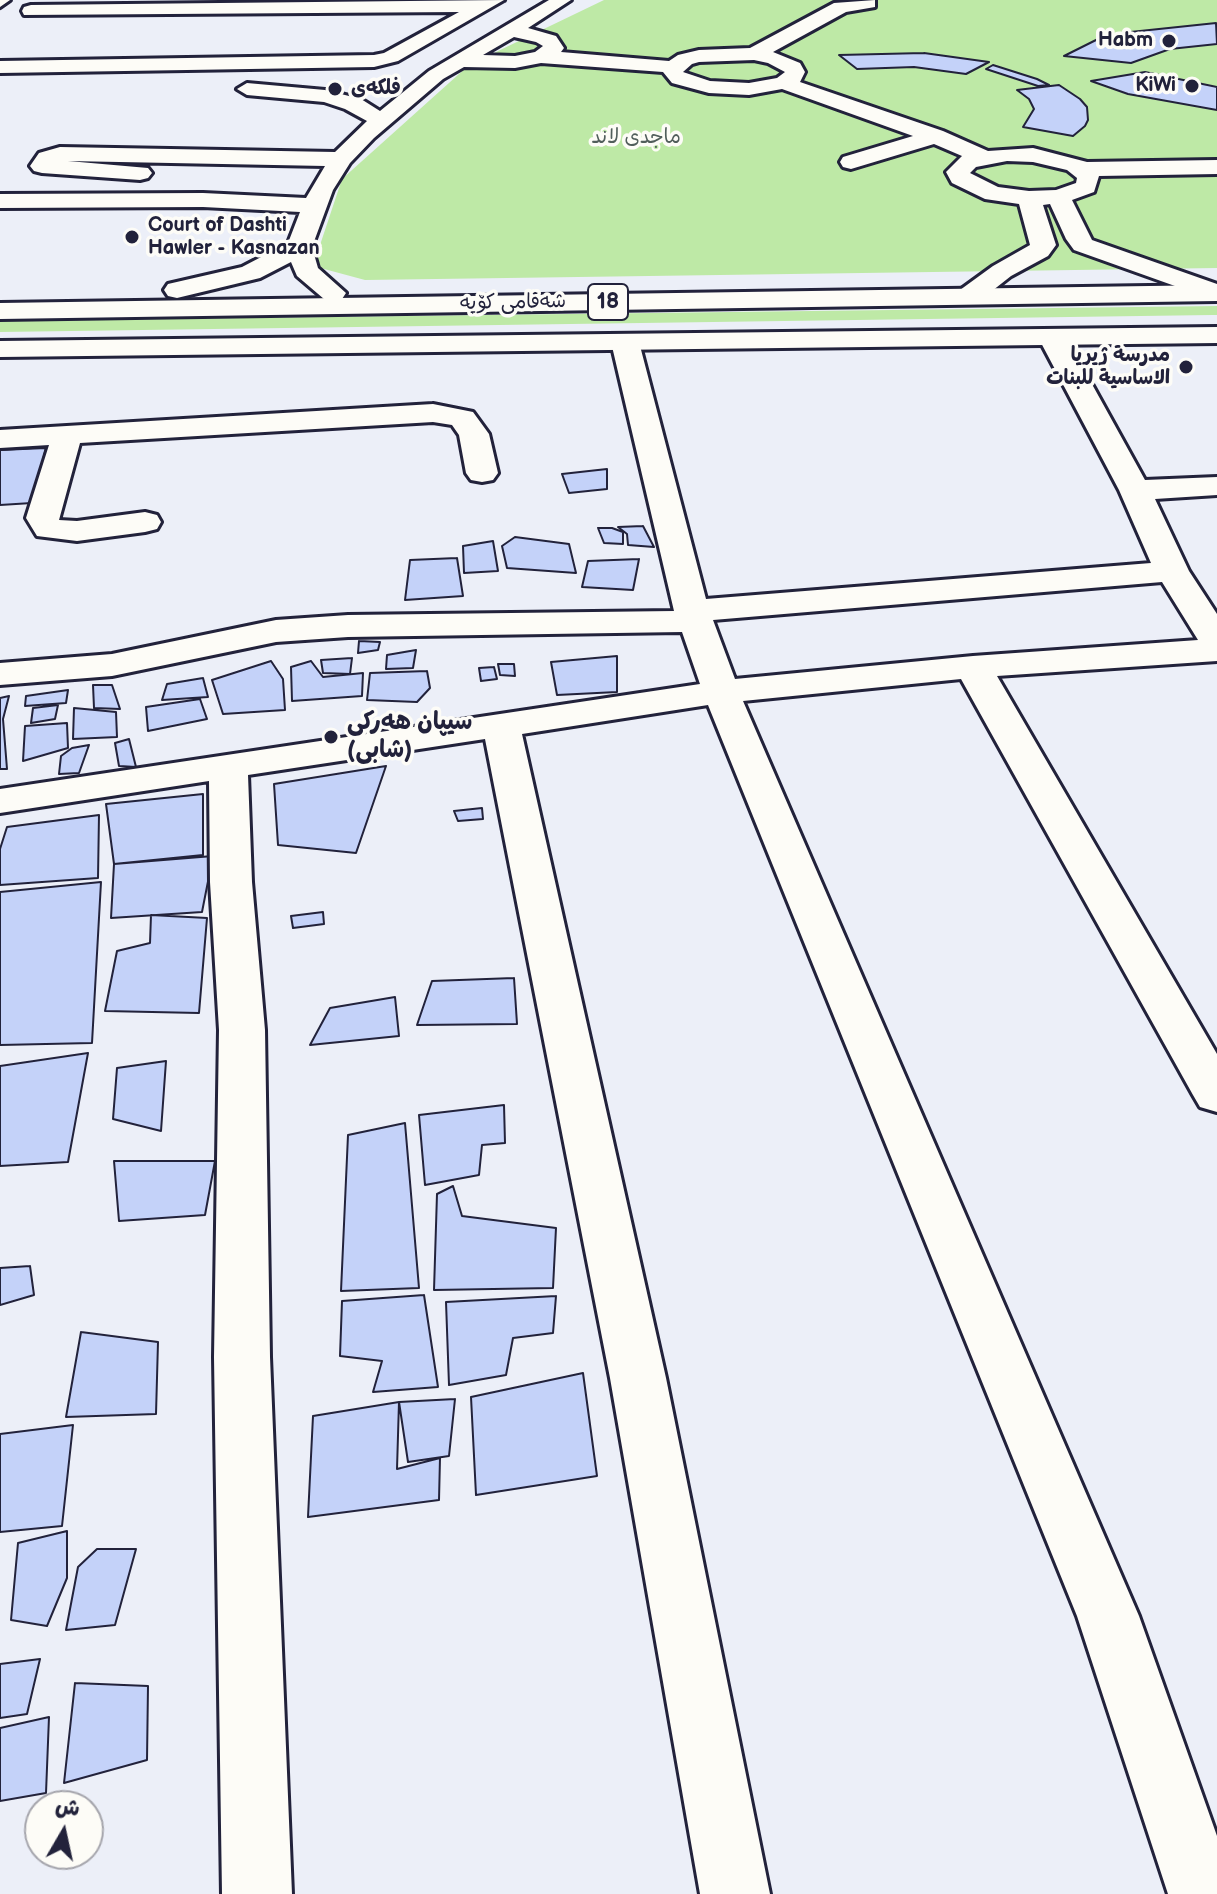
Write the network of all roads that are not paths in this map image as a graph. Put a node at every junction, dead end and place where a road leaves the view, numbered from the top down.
1 (562, 0) edge
2 (490, 3) edge
3 (31, 11) edge
4 (508, 30) junction
5 (547, 53) junction
6 (458, 61) junction
7 (679, 63) junction
8 (0, 67) edge
9 (783, 83) junction
10 (226, 87) dead end
11 (402, 89) junction
12 (354, 90) junction
13 (816, 95) junction
14 (773, 106) dead end
15 (382, 121) junction
16 (935, 136) junction
17 (984, 157) junction
18 (341, 159) junction
19 (851, 162) dead end
20 (1217, 167) edge
21 (140, 173) dead end
22 (1086, 173) junction
23 (1217, 177) edge
24 (1059, 197) junction
25 (1029, 198) junction
26 (0, 201) edge
27 (314, 206) junction
28 (299, 247) junction
29 (1093, 250) junction
30 (1039, 251) junction
31 (177, 290) junction
32 (0, 291) edge
33 (333, 293) junction
34 (1217, 293) edge
35 (969, 296) junction
36 (490, 304) junction
37 (0, 311) edge
38 (1217, 335) edge
39 (1053, 339) junction
40 (625, 342) junction
41 (188, 347) junction
42 (0, 349) edge
43 (0, 365) edge
44 (67, 435) junction
45 (0, 439) edge
46 (482, 473) dead end
47 (1217, 486) edge
48 (1135, 490) junction
49 (145, 522) dead end
50 (1172, 571) junction
51 (693, 616) junction
52 (1217, 642) edge
53 (1217, 650) edge
54 (973, 667) junction
55 (0, 674) edge
56 (721, 692) junction
57 (501, 726) junction
58 (228, 767) junction
59 (0, 801) edge
60 (1217, 1095) edge
61 (257, 1894) edge
62 (735, 1894) edge
63 (1203, 1894) edge

1 - 4 main road
2 - 3 main road
2 - 8 main road
4 - 5 main road
4 - 6 main road
5 - 6 main road
5 - 7 main road
6 - 11 main road
7 - 9 main road
7 - 9 main road
9 - 13 main road
10 - 12 main road
11 - 12 main road
11 - 15 main road
12 - 15 main road
13 - 14 main road
13 - 16 main road
15 - 18 main road
16 - 17 main road
16 - 19 main road
17 - 22 main road
17 - 25 main road
18 - 21 main road
18 - 27 main road
20 - 22 main road
22 - 23 main road
22 - 24 main road
24 - 25 main road
24 - 29 main road
25 - 30 main road
26 - 27 main road
27 - 28 main road
28 - 31 main road
28 - 33 main road
29 - 30 main road
29 - 34 main road
30 - 35 main road
31 - 32 main road
31 - 33 main road
33 - 36 main road
34 - 35 main road, شەقامی کۆیە / 18
35 - 36 main road, شەقامی کۆیە / 18
36 - 37 main road, شەقامی کۆیە / 18
38 - 39 main road, شەقامی کۆیە / 18
39 - 40 main road, شەقامی کۆیە / 18
39 - 48 main road
40 - 41 main road, شەقامی کۆیە / 18
40 - 51 main road
41 - 42 main road, شەقامی کۆیە / 18
41 - 43 main road
44 - 45 main road
44 - 46 main road
44 - 49 main road
47 - 48 main road
48 - 50 main road
50 - 51 main road
50 - 52 main road
51 - 55 main road
51 - 56 main road
53 - 54 main road
54 - 56 main road
54 - 60 main road
56 - 57 main road
56 - 63 main road
57 - 58 main road
57 - 62 main road
58 - 59 main road
58 - 61 main road

